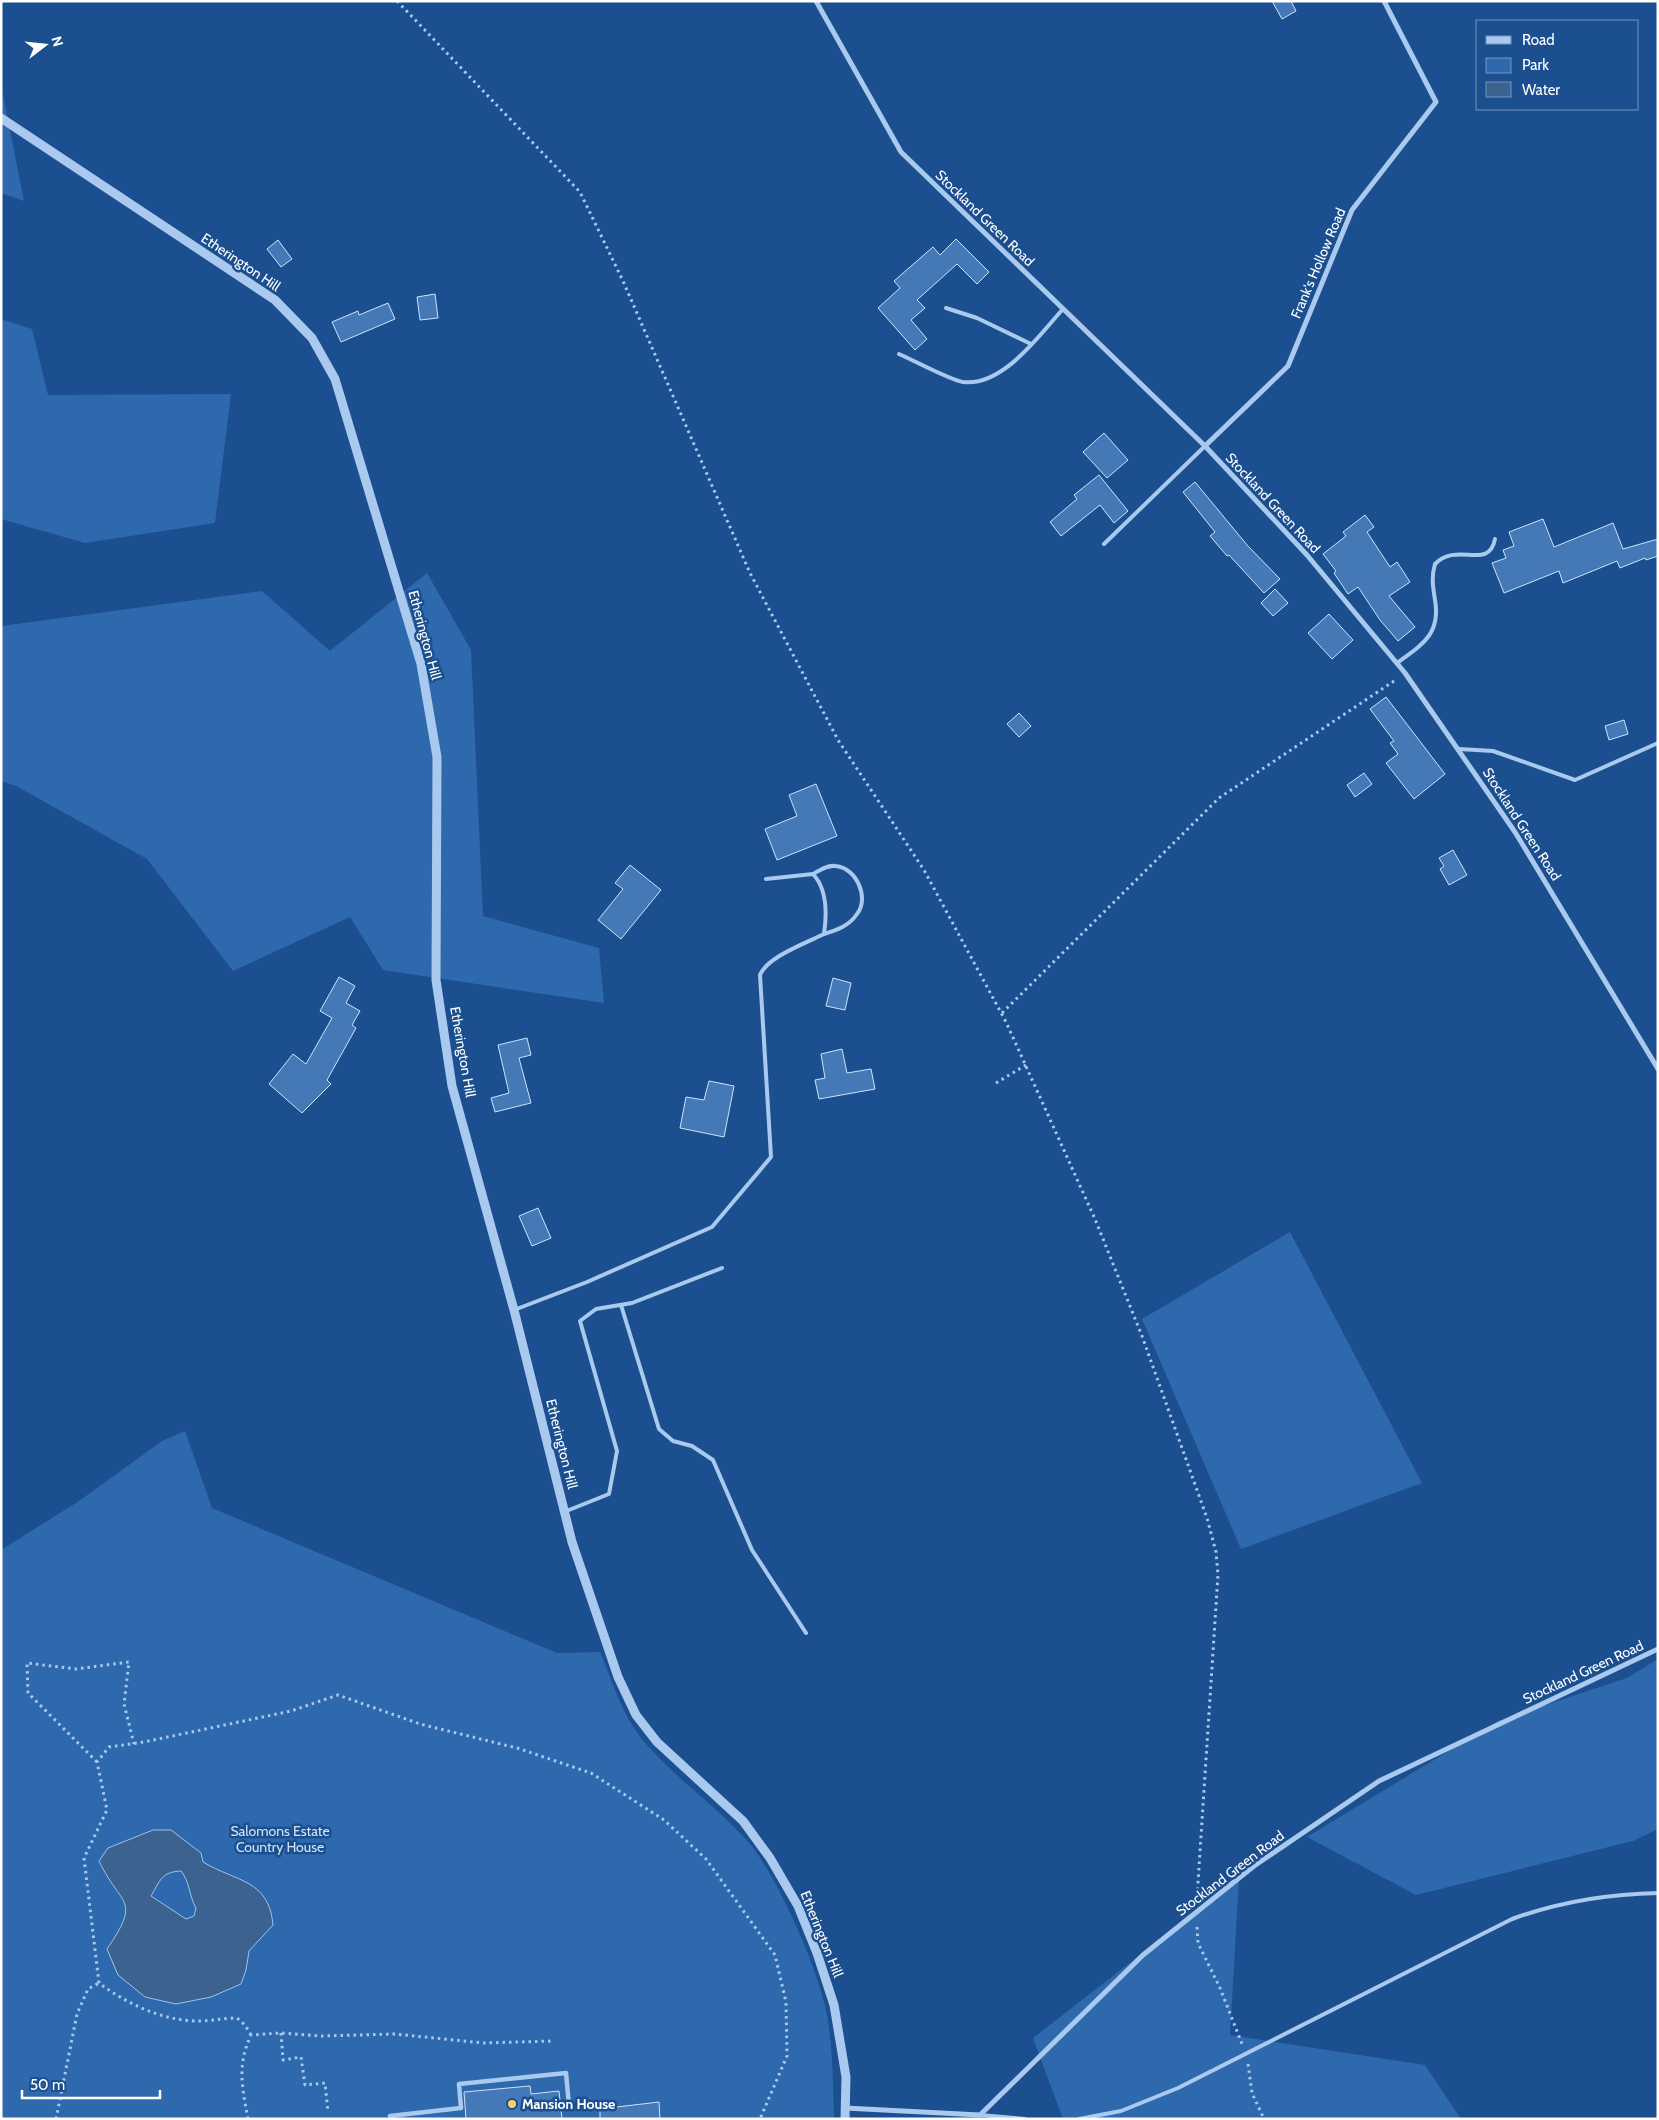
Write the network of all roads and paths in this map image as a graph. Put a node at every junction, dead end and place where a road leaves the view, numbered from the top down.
1 (396, 1) edge
2 (816, 1) edge
3 (1384, 1) edge
4 (1, 118) edge
5 (946, 308) dead end
6 (1063, 309) junction
7 (1030, 344) junction
8 (899, 354) dead end
9 (1205, 446) junction
10 (1495, 539) dead end
11 (1104, 544) dead end
12 (1397, 663) junction
13 (1405, 673) junction
14 (1658, 743) edge
15 (1459, 749) junction
16 (813, 874) junction
17 (766, 879) dead end
18 (824, 934) junction
19 (1002, 1013) junction
20 (1026, 1065) junction
21 (1658, 1069) edge
22 (996, 1083) dead end
23 (722, 1268) dead end
24 (621, 1305) junction
25 (514, 1310) junction
26 (564, 1512) junction
27 (806, 1633) dead end
28 (1658, 1649) edge
29 (134, 1744) junction
30 (97, 1762) junction
31 (1658, 1893) edge
32 (1198, 1911) junction
33 (99, 1983) junction
34 (281, 2033) junction
35 (251, 2035) junction
36 (553, 2040) dead end
37 (1246, 2054) junction
38 (569, 2106) dead end
39 (845, 2108) junction
40 (328, 2112) dead end
41 (980, 2115) junction
42 (56, 2119) edge
43 (248, 2119) edge
44 (390, 2119) edge
45 (760, 2119) edge
46 (845, 2119) edge
47 (1025, 2119) edge
48 (1079, 2119) edge
49 (1264, 2119) edge

1 - 19 path
2 - 6 street, Stockland Green Road
3 - 9 street, Frank's Hollow Road
4 - 25 street, Etherington Hill
5 - 7 lane
6 - 7 lane
6 - 9 street, Stockland Green Road
7 - 8 lane
9 - 11 lane
9 - 12 street, Stockland Green Road
10 - 12 lane
12 - 13 street, Stockland Green Road
13 - 15 street, Stockland Green Road
13 - 19 path
14 - 15 lane
15 - 21 street, Stockland Green Road
16 - 17 lane
16 - 18 lane
16 - 18 lane
18 - 25 lane
19 - 20 path
20 - 22 path
20 - 32 path
23 - 24 lane
24 - 26 lane
24 - 27 lane
25 - 26 street, Etherington Hill
26 - 39 street, Etherington Hill
28 - 32 street, Stockland Green Road
29 - 30 path
29 - 30 path
29 - 45 path
30 - 33 path
31 - 37 lane
32 - 37 path
32 - 41 street, Stockland Green Road
33 - 35 path
33 - 42 path
34 - 35 path
34 - 36 path
34 - 40 path
35 - 43 path
37 - 48 lane
37 - 49 path
38 - 44 street
39 - 41 street
39 - 46 street, Etherington Hill
41 - 47 lane

